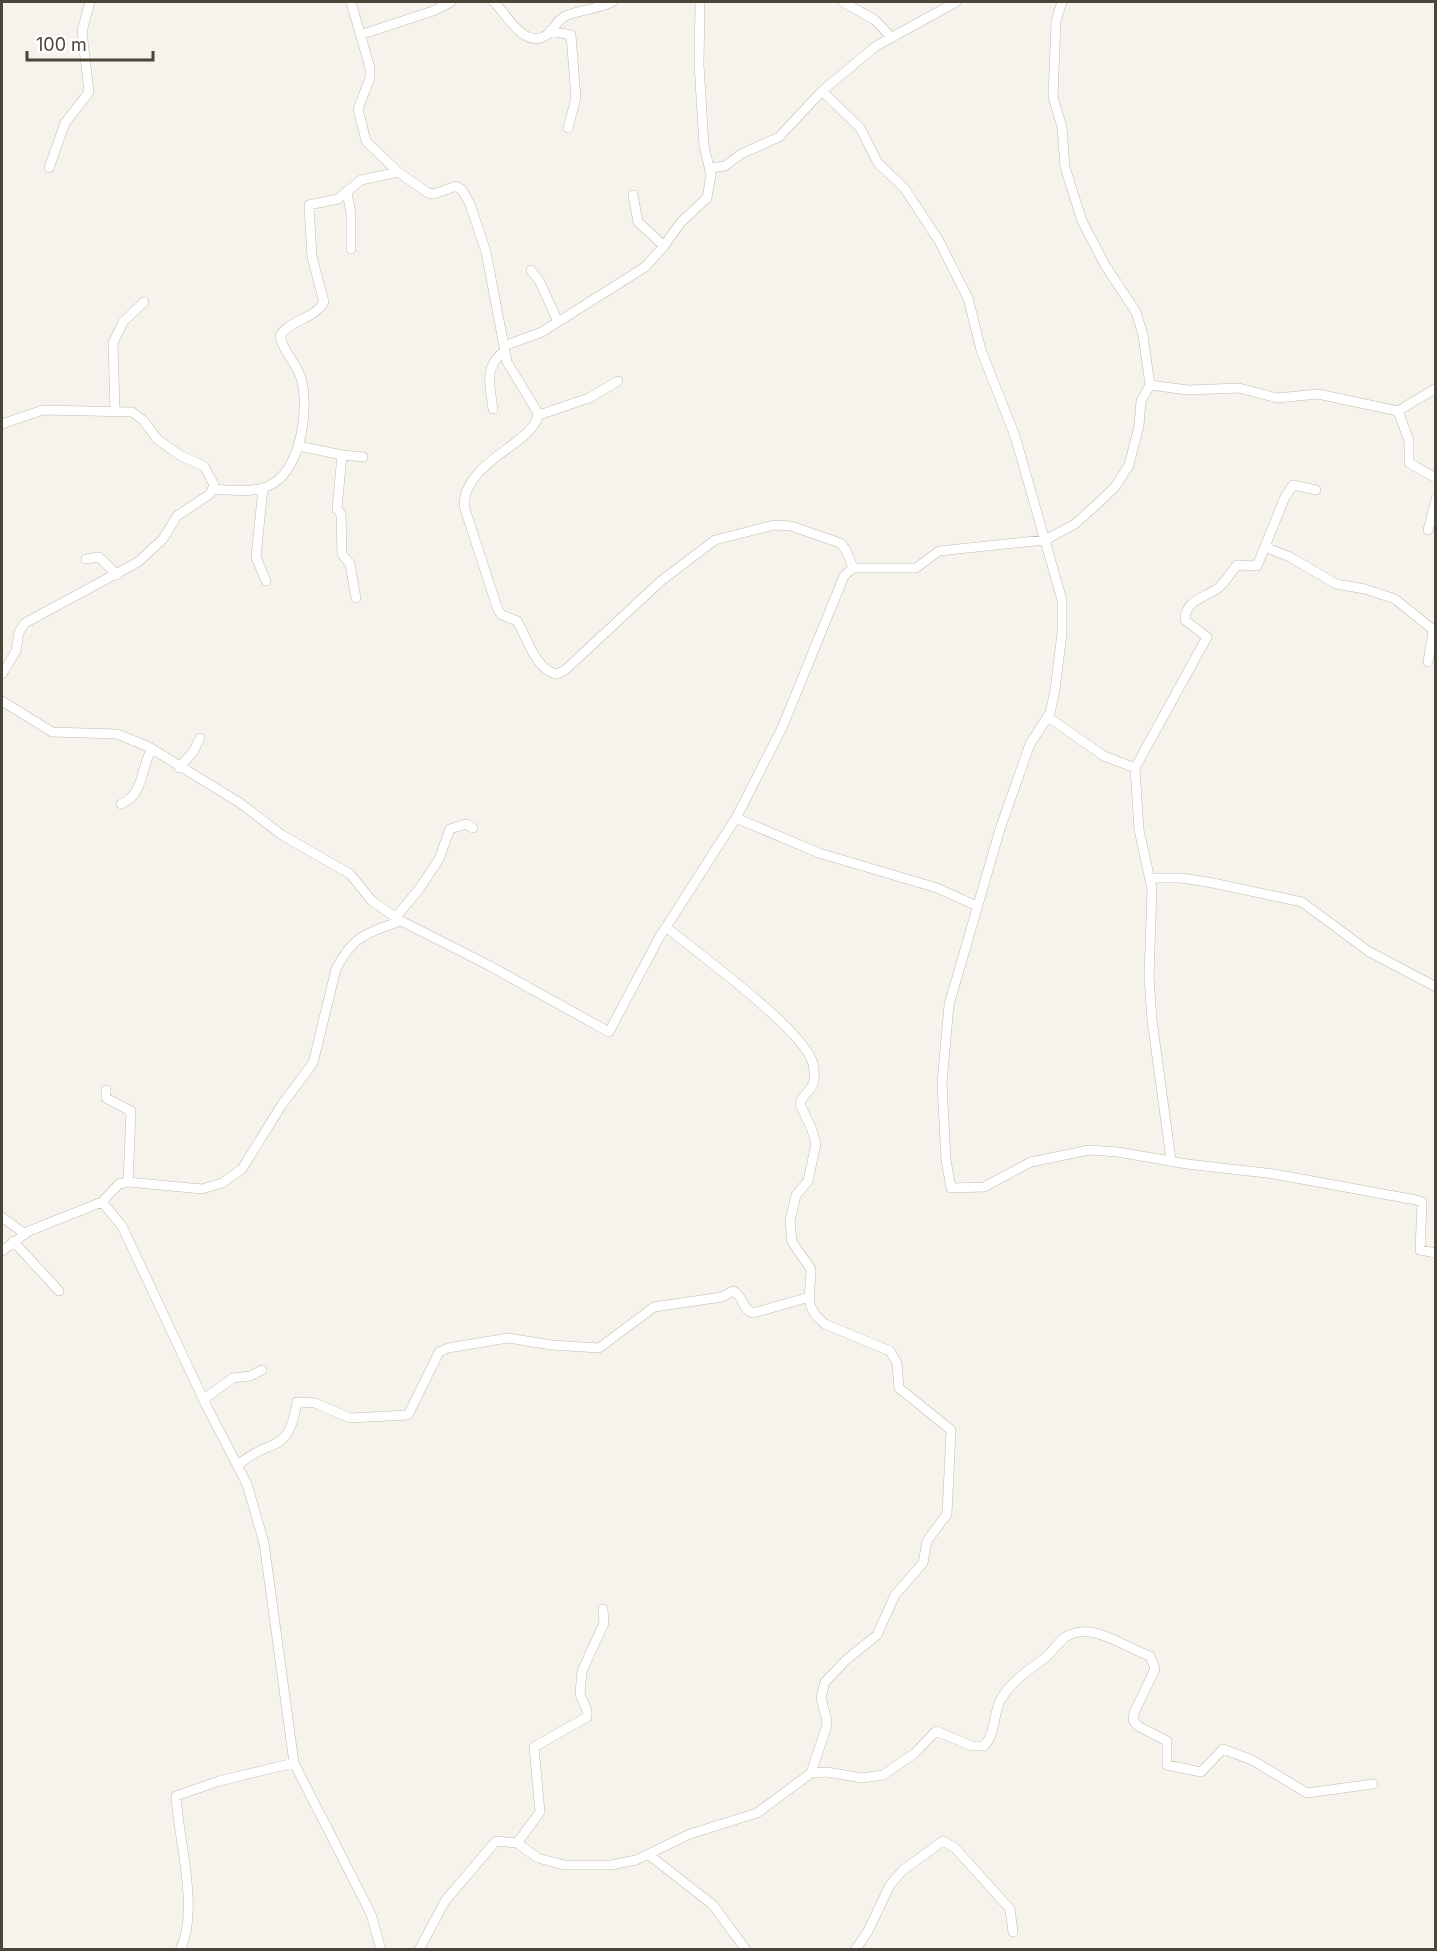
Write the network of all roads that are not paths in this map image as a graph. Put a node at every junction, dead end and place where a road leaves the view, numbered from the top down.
1 (90, 2) edge
2 (351, 2) edge
3 (451, 2) edge
4 (494, 2) edge
5 (612, 2) edge
6 (700, 2) edge
7 (843, 2) edge
8 (956, 2) edge
9 (1062, 2) edge
10 (550, 31) junction
11 (363, 34) junction
12 (891, 37) junction
13 (822, 91) junction
14 (568, 128) dead end
15 (49, 168) dead end
16 (710, 168) junction
17 (398, 172) junction
18 (347, 191) junction
19 (633, 195) dead end
20 (664, 246) junction
21 (351, 249) dead end
22 (531, 270) dead end
23 (144, 302) dead end
24 (558, 322) junction
25 (505, 349) junction
26 (618, 381) dead end
27 (1150, 386) junction
28 (1436, 388) edge
29 (493, 409) dead end
30 (115, 411) junction
31 (1398, 411) junction
32 (539, 415) junction
33 (2, 424) edge
34 (299, 446) junction
35 (342, 455) junction
36 (363, 457) dead end
37 (1436, 478) edge
38 (263, 488) junction
39 (213, 489) junction
40 (1316, 490) dead end
41 (1436, 499) edge
42 (1428, 530) dead end
43 (1045, 540) junction
44 (1265, 547) junction
45 (86, 559) dead end
46 (853, 568) junction
47 (117, 575) junction
48 (266, 581) dead end
49 (356, 598) dead end
50 (1428, 662) dead end
51 (2, 674) edge
52 (2, 701) edge
53 (1048, 717) junction
54 (200, 738) dead end
55 (152, 749) junction
56 (179, 768) junction
57 (1135, 768) junction
58 (121, 804) dead end
59 (736, 818) junction
60 (473, 828) dead end
61 (1150, 878) junction
62 (977, 906) junction
63 (398, 920) junction
64 (666, 927) junction
65 (1436, 987) edge
66 (106, 1090) dead end
67 (1171, 1160) junction
68 (128, 1182) junction
69 (102, 1202) junction
70 (2, 1217) edge
71 (25, 1234) junction
72 (13, 1241) junction
73 (2, 1251) edge
74 (1436, 1253) edge
75 (59, 1291) dead end
76 (806, 1298) junction
77 (262, 1370) dead end
78 (204, 1399) junction
79 (238, 1465) junction
80 (603, 1609) dead end
81 (294, 1763) junction
82 (811, 1773) junction
83 (1372, 1784) dead end
84 (517, 1843) junction
85 (649, 1855) junction
86 (1013, 1932) dead end
87 (180, 1950) edge
88 (381, 1950) edge
89 (419, 1950) edge
90 (746, 1950) edge
91 (855, 1950) edge

1 - 15 street
2 - 11 street
3 - 11 street
4 - 10 street
5 - 10 street
6 - 16 street
7 - 12 street
8 - 12 street
9 - 27 street
10 - 14 street
11 - 17 street
12 - 13 street
13 - 16 street
13 - 43 street
16 - 20 street
17 - 18 street
17 - 25 street
18 - 21 street
18 - 34 street
19 - 20 street
20 - 24 street
22 - 24 street
23 - 30 street
24 - 25 street
25 - 29 street
25 - 32 street
26 - 32 street
27 - 31 street
27 - 43 street
28 - 31 street
30 - 33 street
30 - 39 street
31 - 37 street
32 - 46 street
34 - 35 street
34 - 38 street
35 - 36 street
35 - 49 street
38 - 39 street
38 - 48 street
39 - 47 street
40 - 44 street
41 - 42 street
43 - 46 street
43 - 53 street
44 - 50 street
44 - 57 street
45 - 47 street
46 - 59 street
47 - 51 street
52 - 55 street
53 - 57 street
53 - 62 street
54 - 56 street
55 - 56 street
55 - 58 street
56 - 63 street
57 - 61 street
59 - 62 street
59 - 64 street
60 - 63 street
61 - 65 street
61 - 67 street
62 - 67 street
63 - 64 street
63 - 68 street
64 - 76 street
66 - 68 street
67 - 74 street
68 - 69 street
69 - 71 street
69 - 78 street
70 - 71 street
71 - 72 street
72 - 73 street
72 - 75 street
76 - 79 street
76 - 82 street
77 - 78 street
78 - 79 street
79 - 81 street
80 - 84 street
81 - 87 street
81 - 88 street
82 - 83 street
82 - 85 street
84 - 85 street
84 - 89 street
85 - 90 street
86 - 91 street

